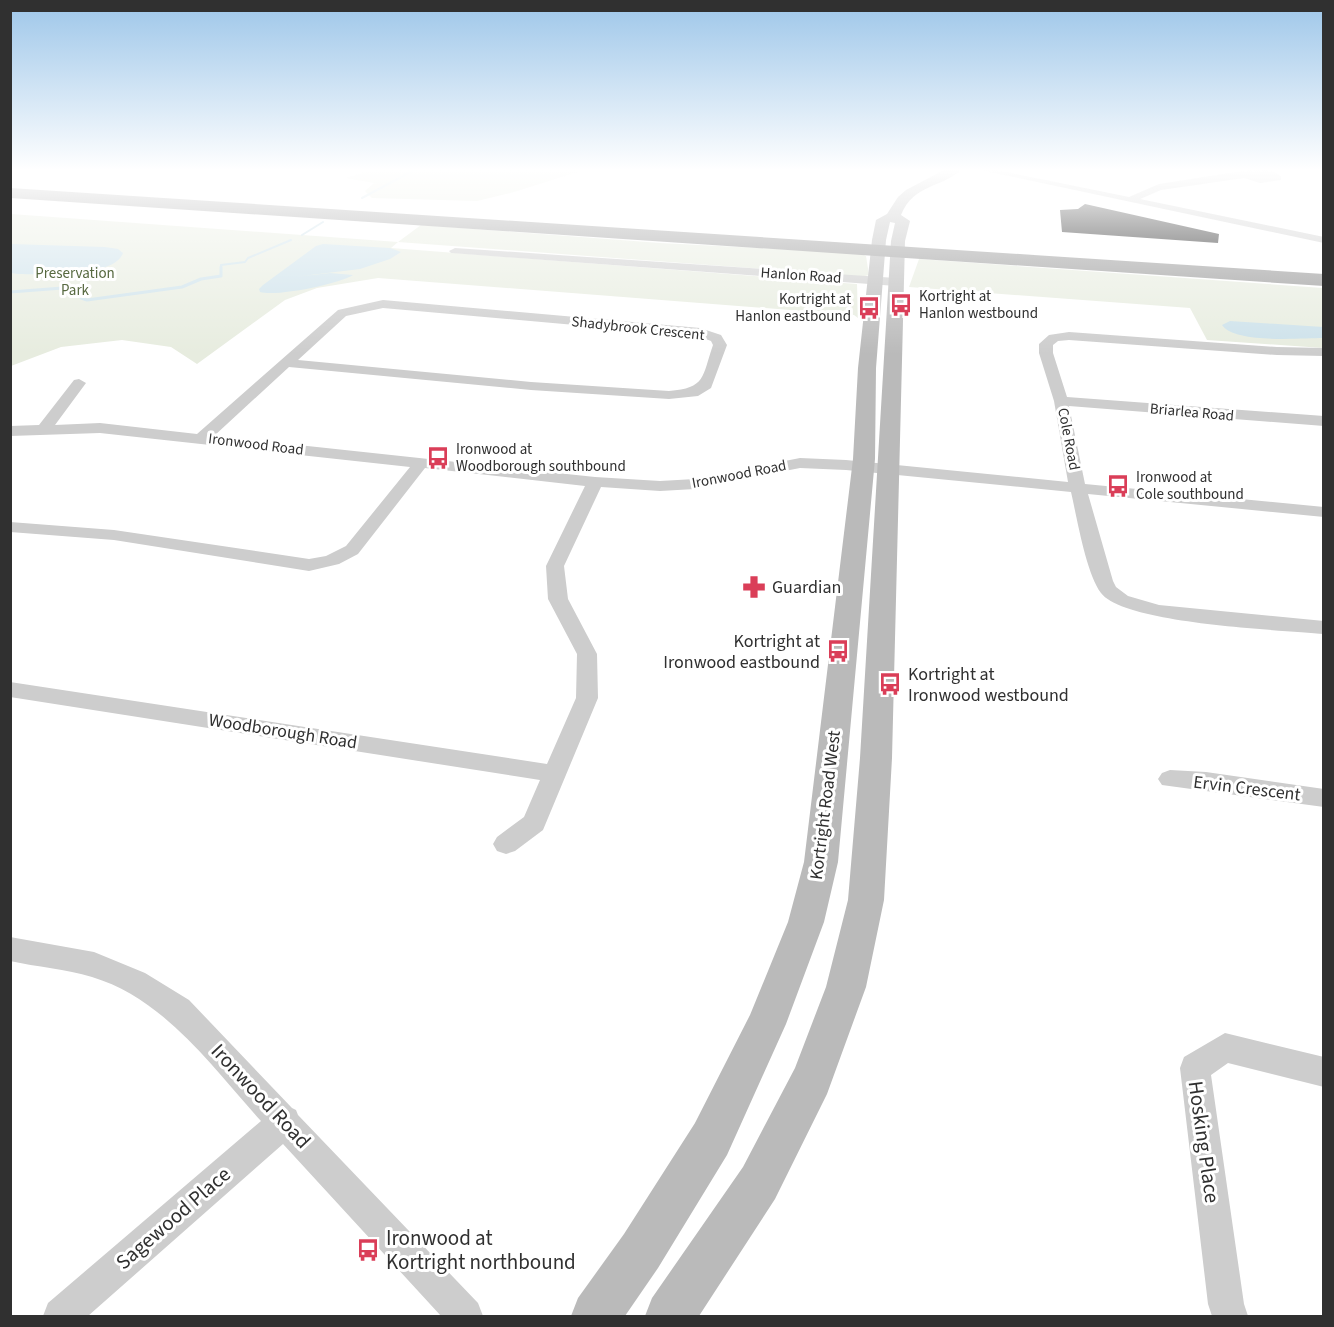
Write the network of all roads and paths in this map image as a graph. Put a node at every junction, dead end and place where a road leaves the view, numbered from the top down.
1 (522, 231) edge
2 (570, 231) edge
3 (899, 231) edge
4 (1279, 231) edge
5 (1323, 240) edge
6 (455, 250) dead end
7 (887, 258) junction
8 (1323, 268) edge
9 (1323, 280) edge
10 (1323, 352) edge
11 (288, 363) junction
12 (79, 383) dead end
13 (1061, 401) junction
14 (1323, 421) edge
15 (45, 428) junction
16 (10, 431) edge
17 (202, 438) junction
18 (421, 463) junction
19 (876, 468) junction
20 (595, 482) junction
21 (1078, 488) junction
22 (1323, 512) edge
23 (10, 527) edge
24 (1323, 628) edge
25 (10, 689) edge
26 (556, 774) junction
27 (1170, 779) dead end
28 (1323, 798) edge
29 (506, 844) dead end
30 (10, 949) edge
31 (1323, 1072) edge
32 (285, 1121) junction
33 (61, 1317) edge
34 (465, 1317) edge
35 (596, 1317) edge
36 (670, 1317) edge
37 (1230, 1317) edge

1 - 7 highway
2 - 7 highway
3 - 7 street, Kortright Road West
4 - 5 street
6 - 7 street, Hanlon Road
7 - 8 highway
7 - 9 highway
7 - 19 street, Kortright Road West
10 - 13 street, Cole Road
11 - 11 street, Shadybrook Crescent
11 - 17 street, Shadybrook Crescent
12 - 15 street
13 - 14 street, Briarlea Road
13 - 21 street, Cole Road
15 - 16 street, Ironwood Road
15 - 17 street, Ironwood Road
17 - 18 street, Ironwood Road
18 - 20 street, Ironwood Road
18 - 23 street
19 - 20 street, Ironwood Road
19 - 21 street, Ironwood Road
19 - 35 street, Kortright Road West
19 - 36 street, Kortright Road West
20 - 26 street
21 - 22 street, Ironwood Road
21 - 24 street, Cole Road
25 - 26 street, Woodborough Road
26 - 29 street
27 - 28 street, Ervin Crescent
30 - 32 street, Ironwood Road
31 - 37 street, Hosking Place
32 - 33 street, Sagewood Place
32 - 34 street, Ironwood Road

